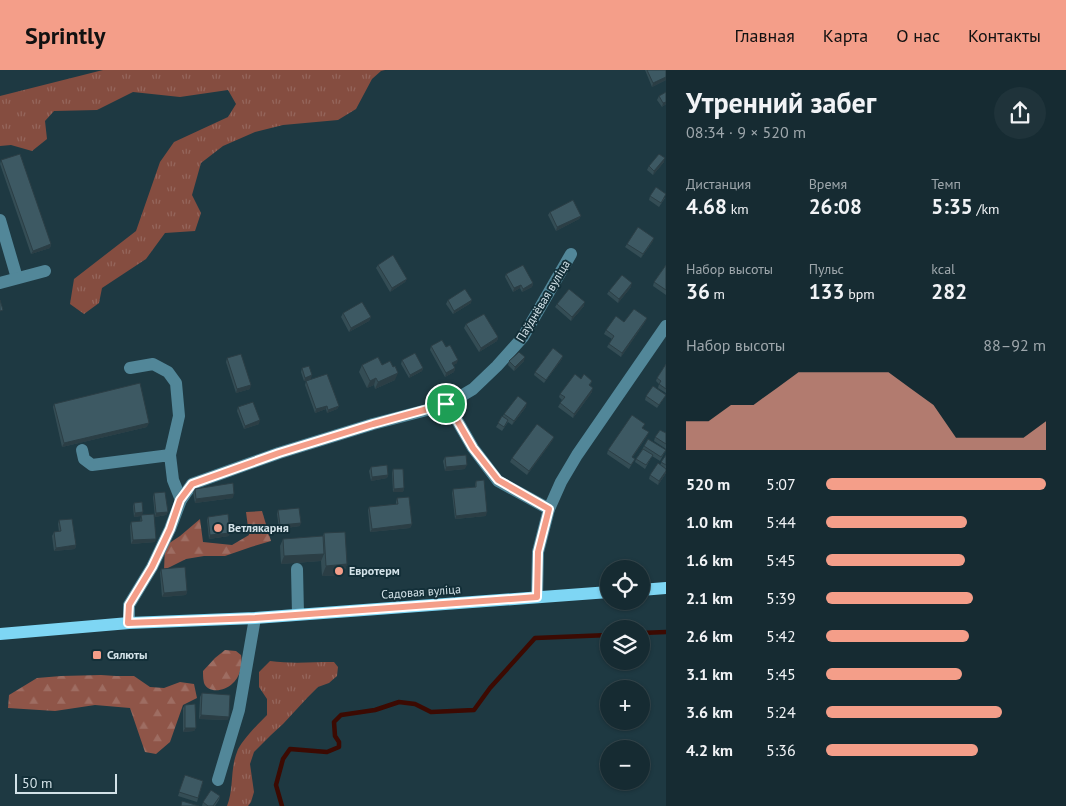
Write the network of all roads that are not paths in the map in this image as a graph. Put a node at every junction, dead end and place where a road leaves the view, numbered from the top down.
1 (0, 220) edge
2 (572, 254) dead end
3 (45, 271) dead end
4 (17, 278) junction
5 (0, 283) edge
6 (666, 326) edge
7 (130, 368) dead end
8 (446, 404) junction
9 (82, 450) dead end
10 (170, 455) junction
11 (180, 500) junction
12 (549, 509) junction
13 (297, 569) dead end
14 (666, 588) edge
15 (650, 589) edge
16 (600, 593) edge
17 (537, 597) junction
18 (298, 614) junction
19 (255, 618) junction
20 (128, 623) junction
21 (0, 634) edge
22 (218, 780) dead end

1 - 4 street
2 - 8 street, Паўднёвая вуліца
3 - 4 street
4 - 5 street
6 - 12 street
7 - 10 street
8 - 11 street, Паўднёвая вуліца
8 - 12 street
9 - 10 street
10 - 11 street
11 - 20 street, Паўднёвая вуліца
12 - 17 street
13 - 18 street
14 - 15 main road
16 - 17 main road, Садовая вуліца
17 - 18 main road, Садовая вуліца
18 - 19 main road, Садовая вуліца
19 - 20 main road, Садовая вуліца
19 - 22 street
20 - 21 main road, Садовая вуліца

